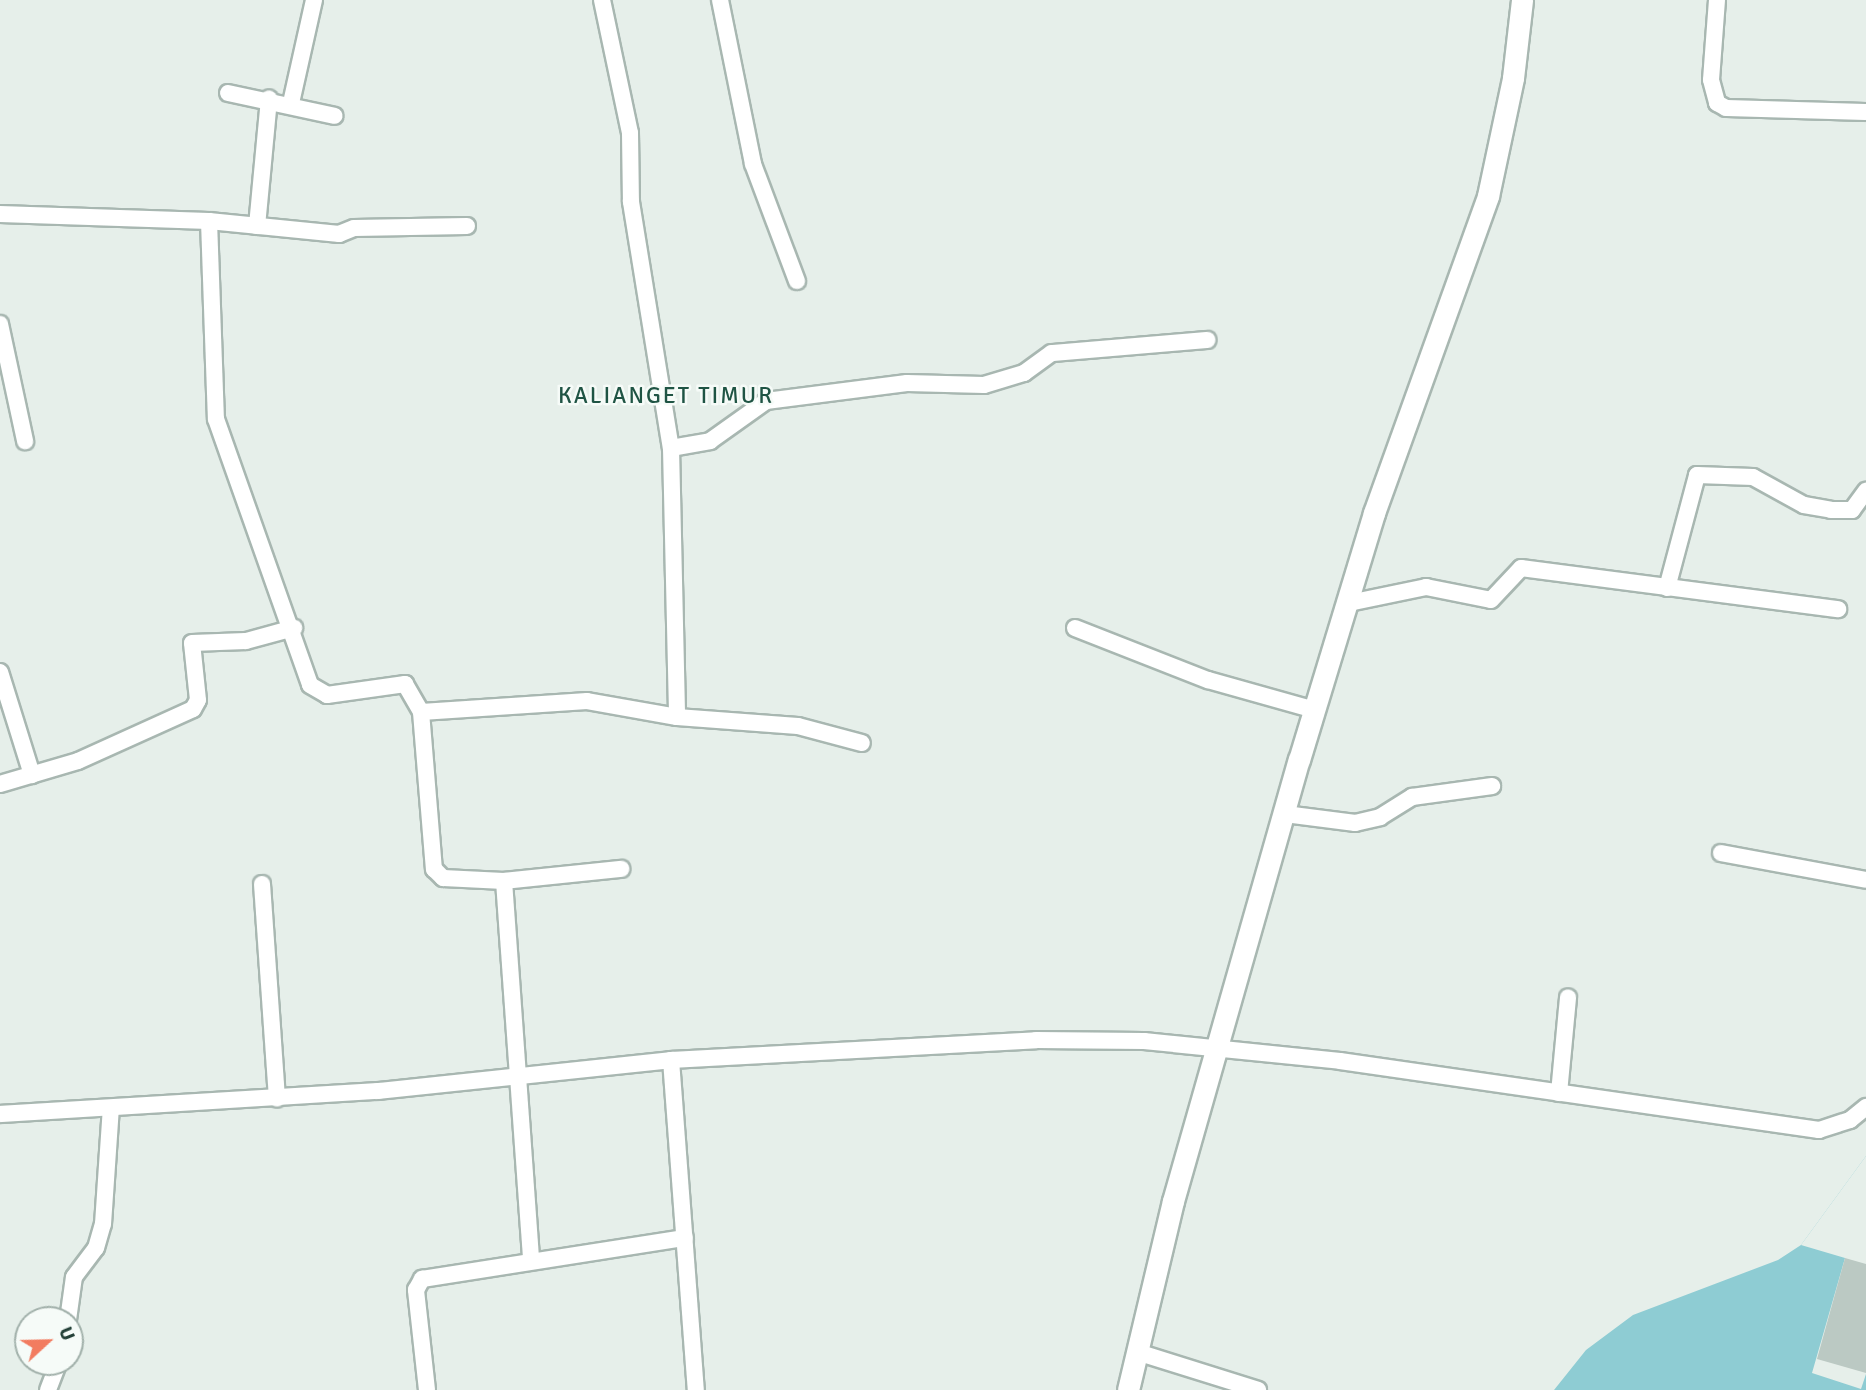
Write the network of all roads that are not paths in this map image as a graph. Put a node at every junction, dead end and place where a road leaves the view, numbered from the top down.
1 (314, 0) edge
2 (602, 0) edge
3 (720, 0) edge
4 (1522, 0) edge
5 (1717, 0) edge
6 (228, 93) dead end
7 (269, 99) junction
8 (291, 103) junction
9 (1866, 112) edge
10 (335, 116) dead end
11 (0, 214) edge
12 (209, 221) junction
13 (257, 226) junction
14 (467, 226) dead end
15 (797, 281) dead end
16 (0, 324) edge
17 (1207, 340) dead end
18 (25, 441) dead end
19 (671, 448) junction
20 (1866, 491) edge
21 (1667, 588) junction
22 (1349, 603) junction
23 (1838, 609) dead end
24 (294, 628) junction
25 (1075, 628) dead end
26 (0, 672) edge
27 (1315, 710) junction
28 (421, 712) junction
29 (677, 717) junction
30 (862, 743) dead end
31 (32, 775) junction
32 (0, 784) edge
33 (1492, 786) dead end
34 (1285, 814) junction
35 (1721, 853) dead end
36 (621, 869) dead end
37 (1866, 880) edge
38 (504, 881) junction
39 (262, 884) dead end
40 (1568, 997) dead end
41 (1220, 1051) junction
42 (671, 1060) junction
43 (521, 1074) junction
44 (1559, 1093) junction
45 (277, 1098) junction
46 (1866, 1107) edge
47 (111, 1108) junction
48 (0, 1114) edge
49 (685, 1238) junction
50 (531, 1258) junction
51 (70, 1306) edge
52 (1138, 1352) junction
53 (427, 1390) edge
54 (696, 1390) edge
55 (1128, 1390) edge
56 (1258, 1390) edge

1 - 8 street
2 - 19 street
3 - 15 street
4 - 22 main road
5 - 9 street
6 - 7 street
7 - 8 street
7 - 13 street
8 - 10 street
11 - 12 street
12 - 13 street
12 - 24 street
13 - 14 street
16 - 18 street
17 - 19 street
19 - 29 street
20 - 21 street
21 - 22 street
21 - 23 street
22 - 27 main road
24 - 28 street
24 - 31 street
25 - 27 street
26 - 31 street
27 - 34 main road
28 - 29 street
28 - 38 street
29 - 30 street
31 - 32 street
33 - 34 street
34 - 41 main road
35 - 37 street
36 - 38 street
38 - 43 street
39 - 45 street
40 - 44 street
41 - 42 street
41 - 44 street
41 - 52 main road
42 - 43 street
42 - 49 street
43 - 45 street
43 - 50 street
44 - 46 street
45 - 47 street
47 - 48 street
47 - 51 street
49 - 50 street
49 - 54 street
50 - 53 street
52 - 55 main road
52 - 56 street

